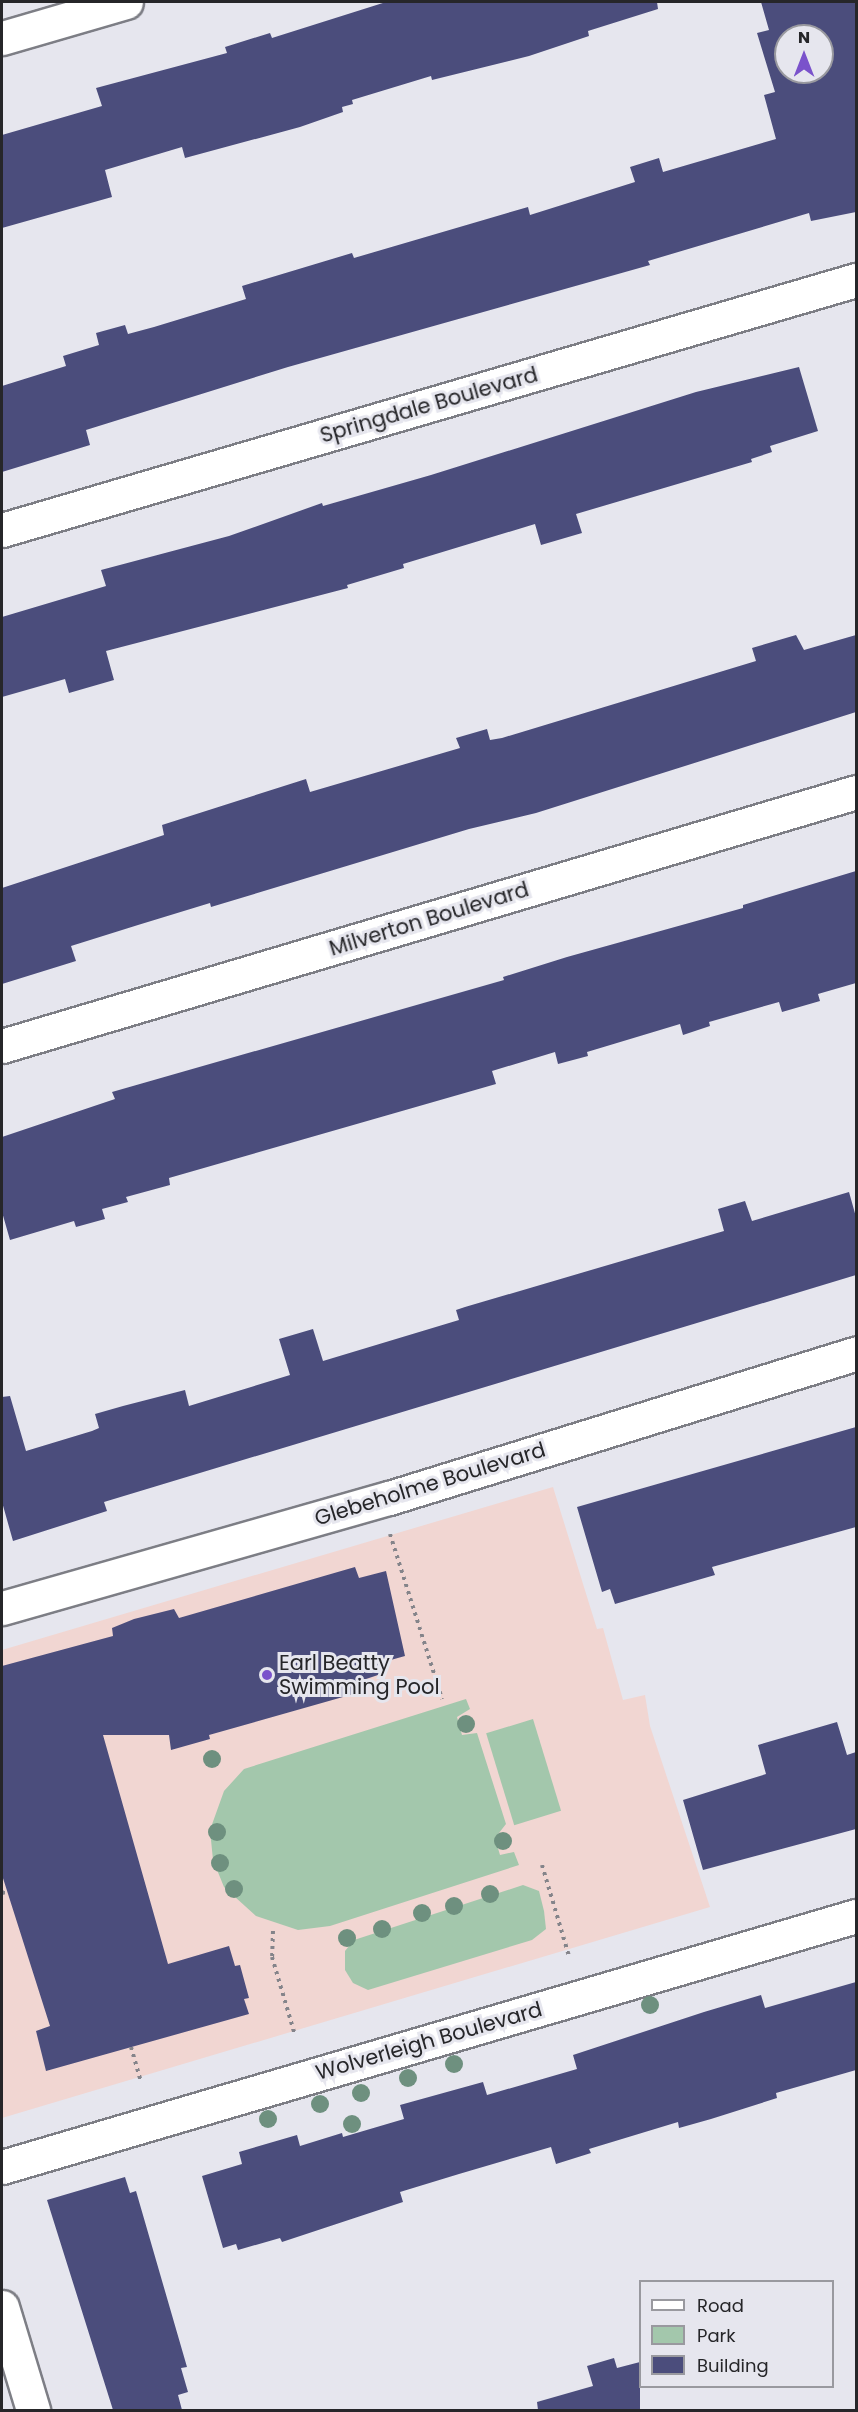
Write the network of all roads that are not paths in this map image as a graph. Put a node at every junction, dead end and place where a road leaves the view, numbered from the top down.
1 (126, 2) edge
2 (2, 38) edge
3 (856, 280) edge
4 (2, 530) edge
5 (856, 792) edge
6 (2, 1046) edge
7 (856, 1353) edge
8 (2, 1608) edge
9 (856, 1916) edge
10 (2, 2167) edge
11 (2, 2307) edge
12 (33, 2410) edge

1 - 2 street
3 - 4 street, Springdale Boulevard
5 - 6 street, Milverton Boulevard
7 - 8 street, Glebeholme Boulevard
9 - 10 street, Wolverleigh Boulevard
11 - 12 street

